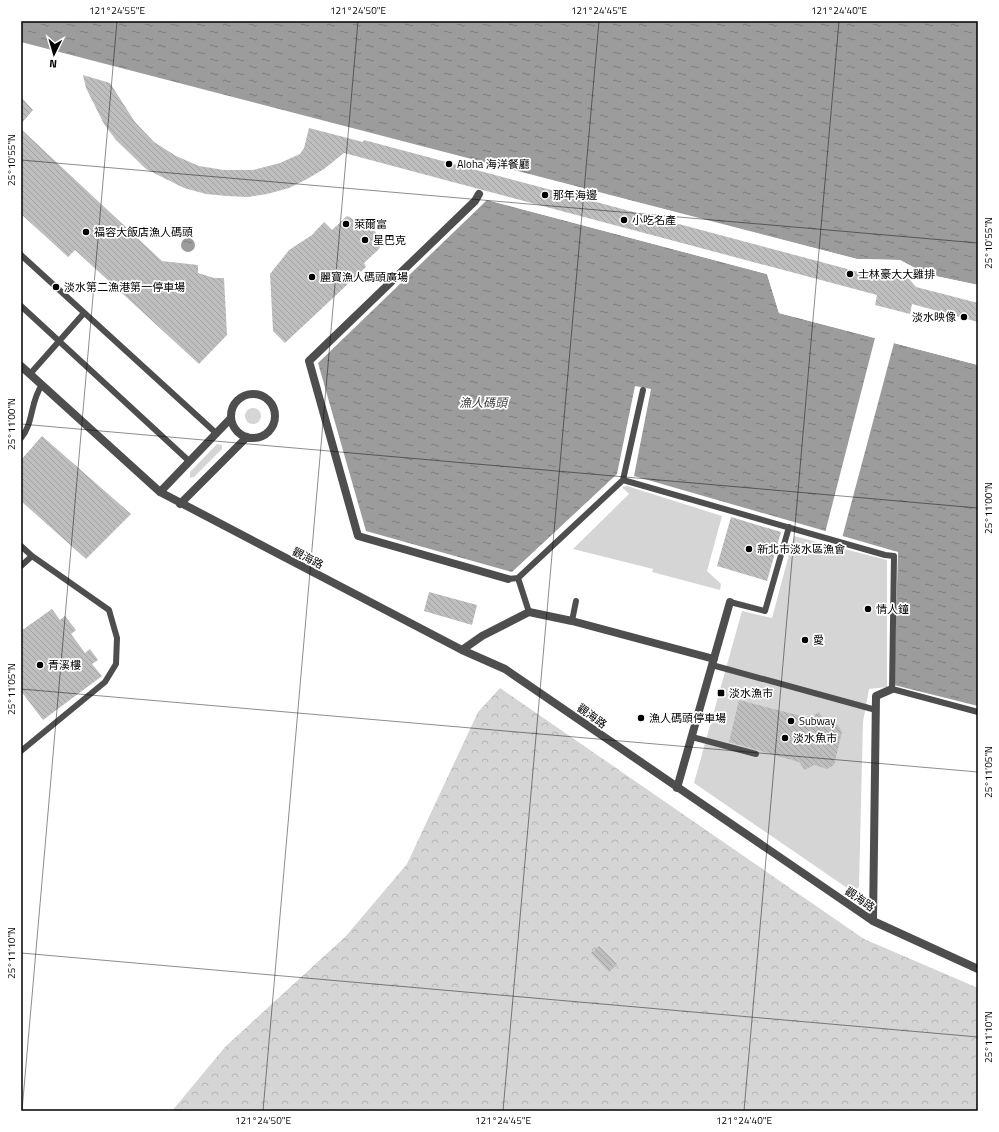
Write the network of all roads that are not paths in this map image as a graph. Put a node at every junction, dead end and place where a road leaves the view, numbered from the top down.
1 (479, 194) dead end
2 (21, 255) edge
3 (21, 306) edge
4 (84, 312) junction
5 (60, 342) junction
6 (21, 366) edge
7 (30, 374) junction
8 (42, 385) junction
9 (643, 390) dead end
10 (231, 418) junction
11 (216, 433) junction
12 (246, 437) junction
13 (21, 438) edge
14 (190, 461) junction
15 (623, 480) junction
16 (160, 492) junction
17 (180, 504) junction
18 (789, 527) junction
19 (21, 546) edge
20 (32, 556) junction
21 (21, 566) edge
22 (518, 578) junction
23 (508, 579) joint
24 (576, 601) dead end
25 (730, 602) joint
26 (528, 612) junction
27 (572, 621) junction
28 (462, 650) junction
29 (713, 662) junction
30 (892, 689) junction
31 (876, 710) junction
32 (978, 712) edge
33 (692, 737) junction
34 (21, 751) edge
35 (756, 754) dead end
36 (677, 788) junction
37 (873, 921) junction
38 (978, 969) edge

1 - 23 street
2 - 4 lane
3 - 5 lane
4 - 5 lane
4 - 11 lane
5 - 7 lane
5 - 14 lane
6 - 7 street, 觀海路
7 - 8 street, 觀海路
8 - 13 lane
8 - 16 street, 觀海路
9 - 15 lane
10 - 11 street
10 - 12 street
10 - 12 street
11 - 14 street
12 - 17 street
14 - 16 street
15 - 18 lane
15 - 22 lane
16 - 17 street, 觀海路
17 - 28 street, 觀海路
18 - 25 lane
18 - 30 lane
19 - 20 lane
20 - 21 lane
20 - 34 lane
22 - 23 lane
22 - 26 lane
24 - 27 lane
25 - 29 street
26 - 27 street
26 - 28 street
27 - 29 street
28 - 36 street, 觀海路
29 - 31 lane
29 - 33 street
30 - 31 street
30 - 32 lane
31 - 37 street
33 - 35 lane
33 - 36 street
36 - 37 street, 觀海路
37 - 38 street, 觀海路

